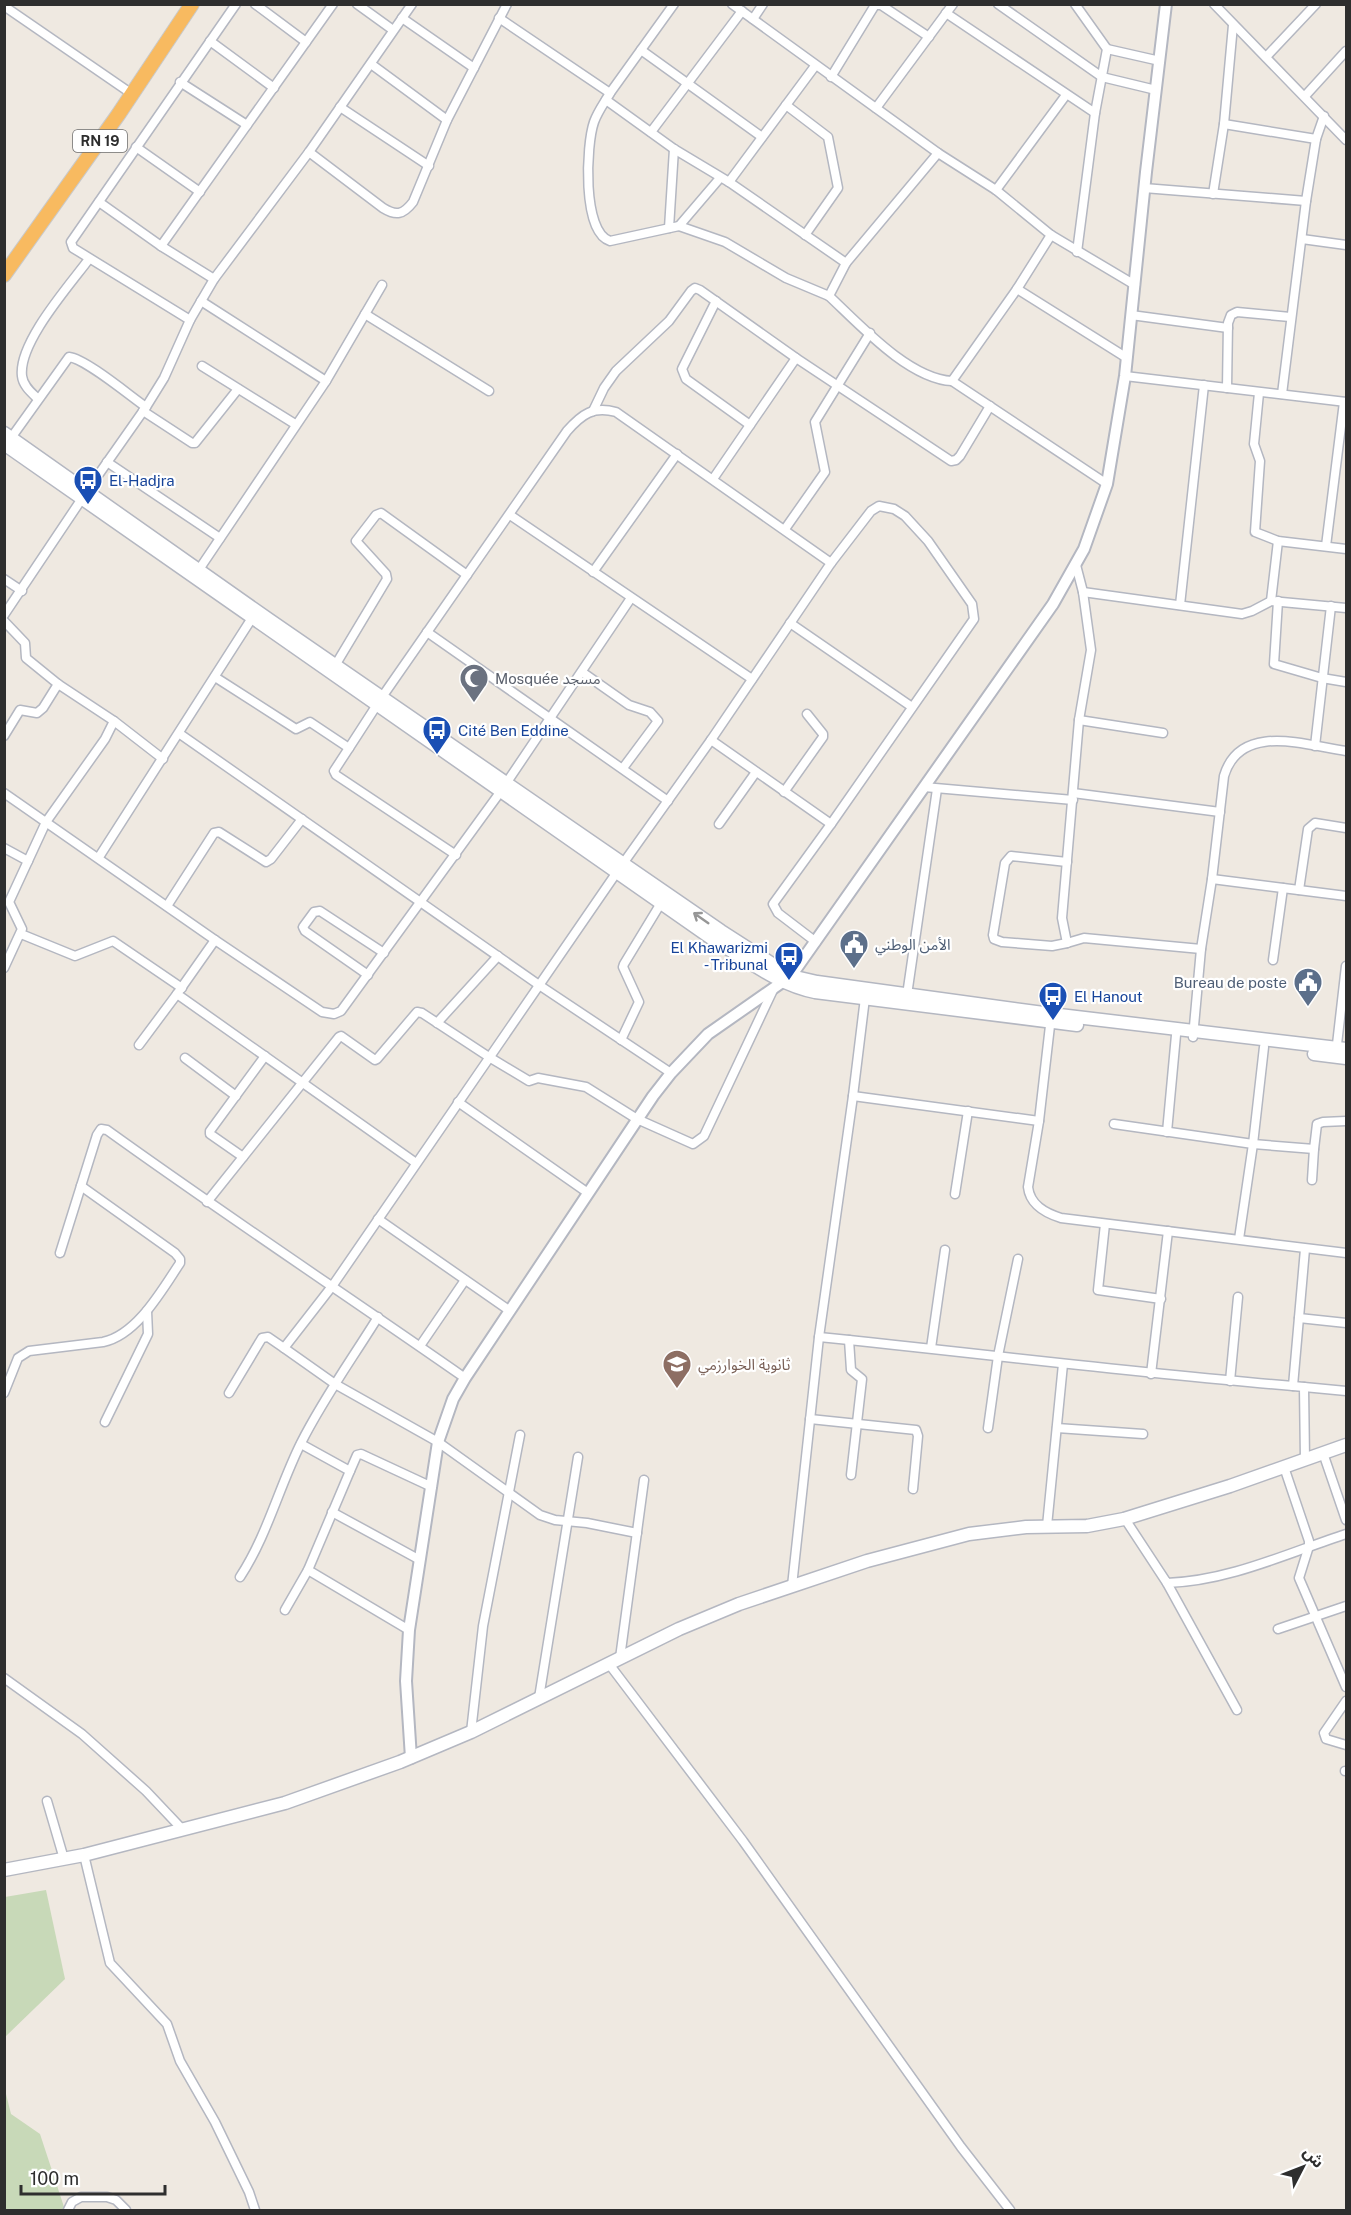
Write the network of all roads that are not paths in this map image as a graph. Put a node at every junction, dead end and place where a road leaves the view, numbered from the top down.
1 (192, 4) edge
2 (236, 4) edge
3 (255, 4) edge
4 (333, 4) edge
5 (357, 4) edge
6 (412, 4) edge
7 (507, 4) edge
8 (674, 4) edge
9 (732, 4) edge
10 (763, 4) edge
11 (898, 4) edge
12 (953, 4) edge
13 (998, 4) edge
14 (1075, 4) edge
15 (1166, 4) edge
16 (1214, 4) edge
17 (1316, 4) edge
18 (4, 6) edge
19 (742, 11) junction
20 (892, 13) junction
21 (946, 13) junction
22 (402, 18) junction
23 (499, 18) junction
24 (753, 19) junction
25 (1233, 25) junction
26 (393, 30) junction
27 (929, 37) junction
28 (210, 41) junction
29 (306, 42) junction
30 (1107, 48) junction
31 (641, 50) junction
32 (1347, 51) edge
33 (1266, 57) junction
34 (1160, 61) junction
35 (370, 64) junction
36 (815, 66) junction
37 (474, 68) junction
38 (831, 77) junction
39 (1102, 77) junction
40 (180, 82) junction
41 (686, 83) junction
42 (274, 88) junction
43 (1156, 90) junction
44 (132, 94) junction
45 (1066, 95) junction
46 (608, 96) junction
47 (1305, 96) junction
48 (786, 105) junction
49 (340, 107) junction
50 (876, 108) junction
51 (1095, 113) junction
52 (1324, 116) junction
53 (447, 120) junction
54 (1224, 124) junction
55 (247, 125) junction
56 (651, 132) junction
57 (1345, 134) edge
58 (762, 137) junction
59 (1316, 139) junction
60 (136, 147) junction
61 (674, 149) junction
62 (309, 152) junction
63 (938, 153) junction
64 (429, 166) junction
65 (720, 178) junction
66 (729, 182) junction
67 (1144, 188) junction
68 (996, 190) junction
69 (200, 192) junction
70 (1213, 194) junction
71 (1305, 201) junction
72 (99, 202) junction
73 (679, 226) junction
74 (669, 228) junction
75 (805, 235) junction
76 (1051, 235) junction
77 (1302, 238) junction
78 (1347, 245) edge
79 (161, 246) junction
80 (1077, 252) junction
81 (89, 259) junction
82 (846, 263) junction
83 (4, 275) edge
84 (214, 279) junction
85 (382, 285) dead end
86 (1135, 285) junction
87 (1017, 290) junction
88 (829, 296) junction
89 (201, 301) junction
90 (716, 301) junction
91 (365, 314) junction
92 (1131, 315) junction
93 (1290, 317) junction
94 (190, 320) junction
95 (1228, 328) junction
96 (870, 333) junction
97 (796, 358) junction
98 (1127, 358) junction
99 (202, 366) dead end
100 (1125, 376) junction
101 (326, 381) junction
102 (952, 381) junction
103 (1204, 385) junction
104 (836, 386) junction
105 (1227, 388) junction
106 (238, 389) junction
107 (489, 391) dead end
108 (1259, 393) junction
109 (1282, 394) junction
110 (38, 399) junction
111 (1345, 402) edge
112 (990, 406) junction
113 (144, 409) junction
114 (593, 411) junction
115 (295, 424) junction
116 (750, 425) junction
117 (7, 438) edge
118 (677, 454) junction
119 (1337, 460) junction
120 (1347, 460) edge
121 (107, 462) junction
122 (713, 479) junction
123 (1107, 484) junction
124 (84, 495) junction
125 (510, 515) junction
126 (785, 529) junction
127 (220, 538) junction
128 (1278, 541) junction
129 (1326, 546) junction
130 (1347, 549) edge
131 (831, 562) junction
132 (1076, 565) junction
133 (593, 572) junction
134 (196, 574) junction
135 (467, 575) junction
136 (4, 579) edge
137 (22, 591) junction
138 (1083, 592) junction
139 (631, 598) junction
140 (1275, 601) junction
141 (1180, 605) junction
142 (1331, 606) junction
143 (1347, 608) edge
144 (4, 615) edge
145 (252, 618) junction
146 (4, 621) edge
147 (790, 623) junction
148 (427, 632) junction
149 (333, 669) junction
150 (582, 672) junction
151 (215, 677) junction
152 (1322, 678) junction
153 (752, 679) junction
154 (1347, 682) edge
155 (58, 684) junction
156 (379, 701) junction
157 (912, 707) junction
158 (807, 714) dead end
159 (551, 717) junction
160 (1079, 720) junction
161 (114, 722) junction
162 (1163, 733) dead end
163 (180, 734) junction
164 (4, 736) edge
165 (711, 740) junction
166 (1314, 746) junction
167 (350, 748) junction
168 (1347, 751) edge
169 (163, 759) junction
170 (623, 768) junction
171 (756, 772) junction
172 (504, 787) junction
173 (924, 788) junction
174 (937, 789) junction
175 (784, 792) junction
176 (4, 793) edge
177 (1073, 797) junction
178 (668, 801) junction
179 (1220, 812) junction
180 (302, 819) junction
181 (46, 822) junction
182 (719, 824) dead end
183 (831, 824) junction
184 (1347, 828) edge
185 (4, 848) edge
186 (456, 855) junction
187 (99, 857) junction
188 (28, 861) junction
189 (1067, 862) junction
190 (620, 868) junction
191 (1212, 879) junction
192 (1282, 888) junction
193 (1299, 890) junction
194 (1347, 896) edge
195 (422, 902) junction
196 (661, 903) junction
197 (167, 906) junction
198 (21, 934) junction
199 (215, 940) junction
200 (816, 942) junction
201 (1067, 943) junction
202 (1201, 949) junction
203 (384, 953) junction
204 (498, 956) junction
205 (1273, 960) dead end
206 (1347, 966) edge
207 (4, 968) edge
208 (368, 975) junction
209 (788, 979) junction
210 (538, 985) junction
211 (773, 990) junction
212 (179, 991) junction
213 (907, 995) junction
214 (865, 998) junction
215 (1050, 1018) junction
216 (437, 1023) junction
217 (1193, 1033) junction
218 (1176, 1035) junction
219 (621, 1040) junction
220 (140, 1045) dead end
221 (1264, 1047) junction
222 (1341, 1053) edge
223 (265, 1056) junction
224 (489, 1057) junction
225 (185, 1058) dead end
226 (671, 1073) junction
227 (303, 1082) junction
228 (236, 1096) junction
229 (853, 1096) junction
230 (458, 1102) junction
231 (968, 1111) junction
232 (637, 1119) junction
233 (1347, 1121) edge
234 (1039, 1122) junction
235 (1114, 1124) dead end
236 (1167, 1132) junction
237 (1253, 1144) junction
238 (1314, 1149) junction
239 (243, 1157) junction
240 (417, 1163) junction
241 (1312, 1180) dead end
242 (81, 1186) junction
243 (588, 1193) junction
244 (955, 1194) dead end
245 (207, 1202) junction
246 (378, 1219) junction
247 (1105, 1224) junction
248 (1168, 1231) junction
249 (1239, 1239) junction
250 (1305, 1249) junction
251 (945, 1250) dead end
252 (60, 1253) dead end
253 (1347, 1253) edge
254 (1018, 1259) dead end
255 (465, 1280) junction
256 (333, 1285) junction
257 (1238, 1297) dead end
258 (1161, 1299) junction
259 (147, 1311) junction
260 (510, 1311) junction
261 (378, 1317) junction
262 (1299, 1318) junction
263 (1347, 1323) edge
264 (819, 1337) junction
265 (849, 1340) junction
266 (420, 1346) junction
267 (284, 1348) junction
268 (931, 1348) junction
269 (998, 1356) junction
270 (1063, 1364) junction
271 (1151, 1374) junction
272 (465, 1378) junction
273 (1230, 1381) junction
274 (335, 1384) junction
275 (1293, 1386) junction
276 (1304, 1387) junction
277 (1347, 1391) edge
278 (4, 1393) edge
279 (229, 1393) dead end
280 (810, 1419) junction
281 (105, 1422) dead end
282 (856, 1423) junction
283 (988, 1428) dead end
284 (1057, 1428) junction
285 (1143, 1434) dead end
286 (520, 1435) dead end
287 (438, 1442) junction
288 (301, 1444) junction
289 (1347, 1445) edge
290 (1323, 1453) junction
291 (578, 1457) dead end
292 (1305, 1460) junction
293 (1284, 1467) junction
294 (350, 1470) junction
295 (851, 1475) dead end
296 (644, 1480) dead end
297 (432, 1486) junction
298 (913, 1489) dead end
299 (509, 1493) junction
300 (332, 1512) junction
301 (1125, 1519) junction
302 (1347, 1520) edge
303 (568, 1522) junction
304 (1047, 1526) junction
305 (637, 1533) junction
306 (1347, 1534) edge
307 (1309, 1546) junction
308 (420, 1560) junction
309 (308, 1570) junction
310 (240, 1578) dead end
311 (1167, 1583) junction
312 (792, 1586) junction
313 (1347, 1606) edge
314 (285, 1610) dead end
315 (1316, 1616) junction
316 (1278, 1629) dead end
317 (409, 1630) junction
318 (615, 1661) junction
319 (4, 1678) edge
320 (1347, 1687) edge
321 (539, 1698) junction
322 (1347, 1701) edge
323 (1238, 1710) dead end
324 (471, 1732) junction
325 (1347, 1745) edge
326 (411, 1758) junction
327 (47, 1801) dead end
328 (182, 1829) junction
329 (84, 1855) junction
330 (64, 1859) junction
331 (4, 1870) edge
332 (68, 2211) edge
333 (126, 2211) edge
334 (255, 2211) edge
335 (1010, 2211) edge

1 - 44 highway, RN 19
2 - 28 street
3 - 29 street
4 - 29 street
5 - 26 street
6 - 22 street
7 - 23 street
8 - 31 street
9 - 19 street
10 - 24 street
11 - 20 street
12 - 21 street
13 - 39 street
14 - 30 street
15 - 34 street
16 - 25 street
17 - 33 street
18 - 44 street
19 - 24 street
19 - 41 street
20 - 27 street
20 - 38 street
21 - 27 street
21 - 45 street
22 - 26 street
22 - 37 street
23 - 37 street
23 - 46 street
24 - 36 street
25 - 33 street
25 - 54 street
26 - 35 street
27 - 50 street
28 - 40 street
28 - 42 street
29 - 42 street
30 - 34 street
30 - 39 street
31 - 41 street
31 - 46 street
32 - 47 street
33 - 47 street
34 - 43 street
35 - 49 street
35 - 53 street
36 - 38 street
36 - 48 street
37 - 53 street
38 - 50 street
39 - 43 street
39 - 51 street
40 - 55 street
40 - 60 street
41 - 56 street
41 - 58 street
42 - 55 street
43 - 67 street
44 - 83 highway, RN 19
45 - 51 street
45 - 68 street
46 - 56 street
46 - 74 street
47 - 52 street
48 - 58 street
48 - 75 street
49 - 62 street
49 - 64 street
50 - 63 street
51 - 80 street
52 - 57 street
52 - 59 street
53 - 64 street
54 - 59 street
54 - 70 street
55 - 69 street
56 - 61 street
58 - 66 street
59 - 71 street
60 - 69 street
60 - 72 street
61 - 65 street
61 - 74 street
62 - 64 street
62 - 84 street
63 - 68 street
63 - 82 street
65 - 66 street
65 - 73 street
66 - 75 street
67 - 70 street
67 - 86 street
68 - 76 street
69 - 79 street
70 - 71 street
71 - 77 street
72 - 79 street
72 - 81 street
73 - 74 street
73 - 88 street
75 - 82 street
76 - 80 street
76 - 87 street
77 - 78 street
77 - 93 street
79 - 84 street
80 - 86 street
81 - 94 street
81 - 110 street
82 - 88 street
84 - 89 street
85 - 91 street
86 - 92 street
87 - 98 street
87 - 102 street
88 - 96 street
89 - 94 street
89 - 101 street
90 - 97 street
90 - 114 street
90 - 116 street
91 - 101 street
91 - 107 street
92 - 95 street
92 - 98 street
93 - 95 street
93 - 109 street
94 - 113 street
95 - 105 street
96 - 102 street
96 - 104 street
97 - 104 street
97 - 116 street
98 - 100 street
99 - 106 street
100 - 103 street
100 - 123 street
101 - 115 street
102 - 112 street
103 - 105 street
103 - 141 street
104 - 112 street
104 - 126 street
105 - 108 street
106 - 113 street
106 - 115 street
108 - 109 street
108 - 128 street
109 - 111 street
110 - 113 street
110 - 117 street
111 - 119 street
112 - 123 street
113 - 121 street
114 - 118 street
114 - 125 street
115 - 127 street
116 - 122 street
117 - 124 main road
118 - 122 street
118 - 133 street
119 - 120 street
119 - 129 street
121 - 124 street
121 - 127 street
122 - 126 street
123 - 132 street
124 - 134 main road
124 - 137 street
125 - 133 street
125 - 135 street
126 - 131 street
127 - 134 street
128 - 129 street
128 - 140 street
129 - 130 street
131 - 147 street
131 - 157 street
132 - 138 street
132 - 173 street
133 - 139 street
134 - 145 main road
134 - 149 main road
135 - 148 street
135 - 149 street
136 - 137 street
137 - 144 street
138 - 141 street
138 - 160 street
139 - 150 street
139 - 153 street
140 - 141 street
140 - 142 street
140 - 152 street
142 - 143 street
142 - 152 street
145 - 149 main road
145 - 151 street
146 - 155 street
147 - 153 street
147 - 157 street
148 - 156 street
148 - 159 street
149 - 156 main road
150 - 159 street
150 - 170 street
151 - 163 street
151 - 167 street
152 - 154 street
152 - 166 street
153 - 165 street
155 - 161 street
155 - 164 street
156 - 167 street
156 - 172 main road
157 - 183 street
158 - 175 street
159 - 170 street
159 - 172 street
160 - 162 street
160 - 177 street
161 - 169 street
161 - 181 street
163 - 169 street
163 - 180 street
165 - 171 street
165 - 178 street
166 - 168 street
166 - 179 street
167 - 186 street
169 - 187 street
170 - 178 street
171 - 175 street
171 - 182 street
172 - 186 street
172 - 190 main road
173 - 174 street
173 - 200 street
174 - 177 street
174 - 213 street
175 - 183 street
176 - 181 street
177 - 179 street
177 - 189 street
178 - 190 street
179 - 191 street
180 - 195 street
180 - 197 street
181 - 187 street
181 - 188 street
183 - 200 street
184 - 193 street
185 - 188 street
186 - 195 street
187 - 197 street
188 - 198 street
189 - 201 street
189 - 201 street
190 - 196 main road
209 -> 190 main road
190 - 210 street
191 - 192 street
191 - 202 street
192 - 193 street
192 - 205 street
193 - 194 street
195 - 203 street
195 - 204 street
196 - 209 main road
196 - 219 street
197 - 199 street
198 - 207 street
198 - 212 street
199 - 208 street
199 - 212 street
200 - 209 street
201 - 202 street
202 - 217 street
203 - 208 street
203 - 208 street
204 - 210 street
204 - 216 street
206 - 222 street
209 - 211 street
209 - 213 main road
209 - 214 main road
210 - 219 street
210 - 224 street
211 - 226 street
211 - 232 street
212 - 220 street
212 - 223 street
213 - 215 main road
214 - 215 main road
214 - 229 street
215 - 217 main road
215 - 218 main road
215 - 234 street
216 - 224 street
216 - 227 street
217 - 218 main road
217 - 221 main road
217 - 222 main road
218 - 236 street
219 - 226 street
221 - 222 main road
221 - 237 street
223 - 227 street
223 - 228 street
224 - 230 street
224 - 232 street
225 - 228 street
226 - 232 street
227 - 239 street
227 - 240 street
228 - 239 street
229 - 231 street
229 - 264 street
230 - 240 street
230 - 243 street
231 - 234 street
231 - 244 street
232 - 243 street
233 - 238 street
234 - 247 street
235 - 236 street
236 - 237 street
237 - 238 street
237 - 249 street
238 - 241 street
239 - 245 street
240 - 246 street
242 - 245 street
242 - 252 street
242 - 259 street
243 - 260 street
245 - 256 street
246 - 255 street
246 - 256 street
247 - 248 street
247 - 258 street
248 - 249 street
248 - 258 street
249 - 250 street
250 - 253 street
250 - 262 street
251 - 268 street
254 - 269 street
255 - 260 street
255 - 266 street
256 - 261 street
256 - 267 street
257 - 273 street
258 - 271 street
259 - 278 street
259 - 281 street
260 - 272 street
261 - 266 street
261 - 274 street
262 - 263 street
262 - 275 street
264 - 265 street
264 - 280 street
265 - 268 street
265 - 282 street
266 - 272 street
267 - 274 street
267 - 279 street
268 - 269 street
269 - 270 street
269 - 283 street
270 - 271 street
270 - 284 street
271 - 273 street
272 - 287 street
273 - 275 street
274 - 287 street
274 - 288 street
275 - 276 street
276 - 277 street
276 - 292 street
280 - 282 street
280 - 312 street
282 - 295 street
282 - 298 street
284 - 285 street
284 - 304 street
286 - 299 street
287 - 297 street
287 - 299 street
288 - 294 street
288 - 310 street
289 - 290 main road
290 - 292 main road
290 - 302 street
291 - 303 street
292 - 293 main road
293 - 301 main road
293 - 307 street
294 - 297 street
294 - 300 street
296 - 305 street
297 - 308 street
299 - 303 street
299 - 324 street
300 - 308 street
300 - 309 street
301 - 304 main road
301 - 311 street
303 - 305 street
303 - 321 street
304 - 312 main road
305 - 318 street
306 - 307 street
307 - 311 street
307 - 315 street
308 - 317 street
309 - 314 street
309 - 317 street
311 - 323 street
312 - 318 main road
313 - 315 street
315 - 316 street
315 - 320 street
317 - 326 street
318 - 321 main road
318 - 335 street
319 - 328 street
321 - 324 main road
322 - 325 street
324 - 326 main road
326 - 328 main road
327 - 330 street
328 - 329 main road
329 - 330 main road
329 - 334 street
330 - 331 main road
332 - 333 street

